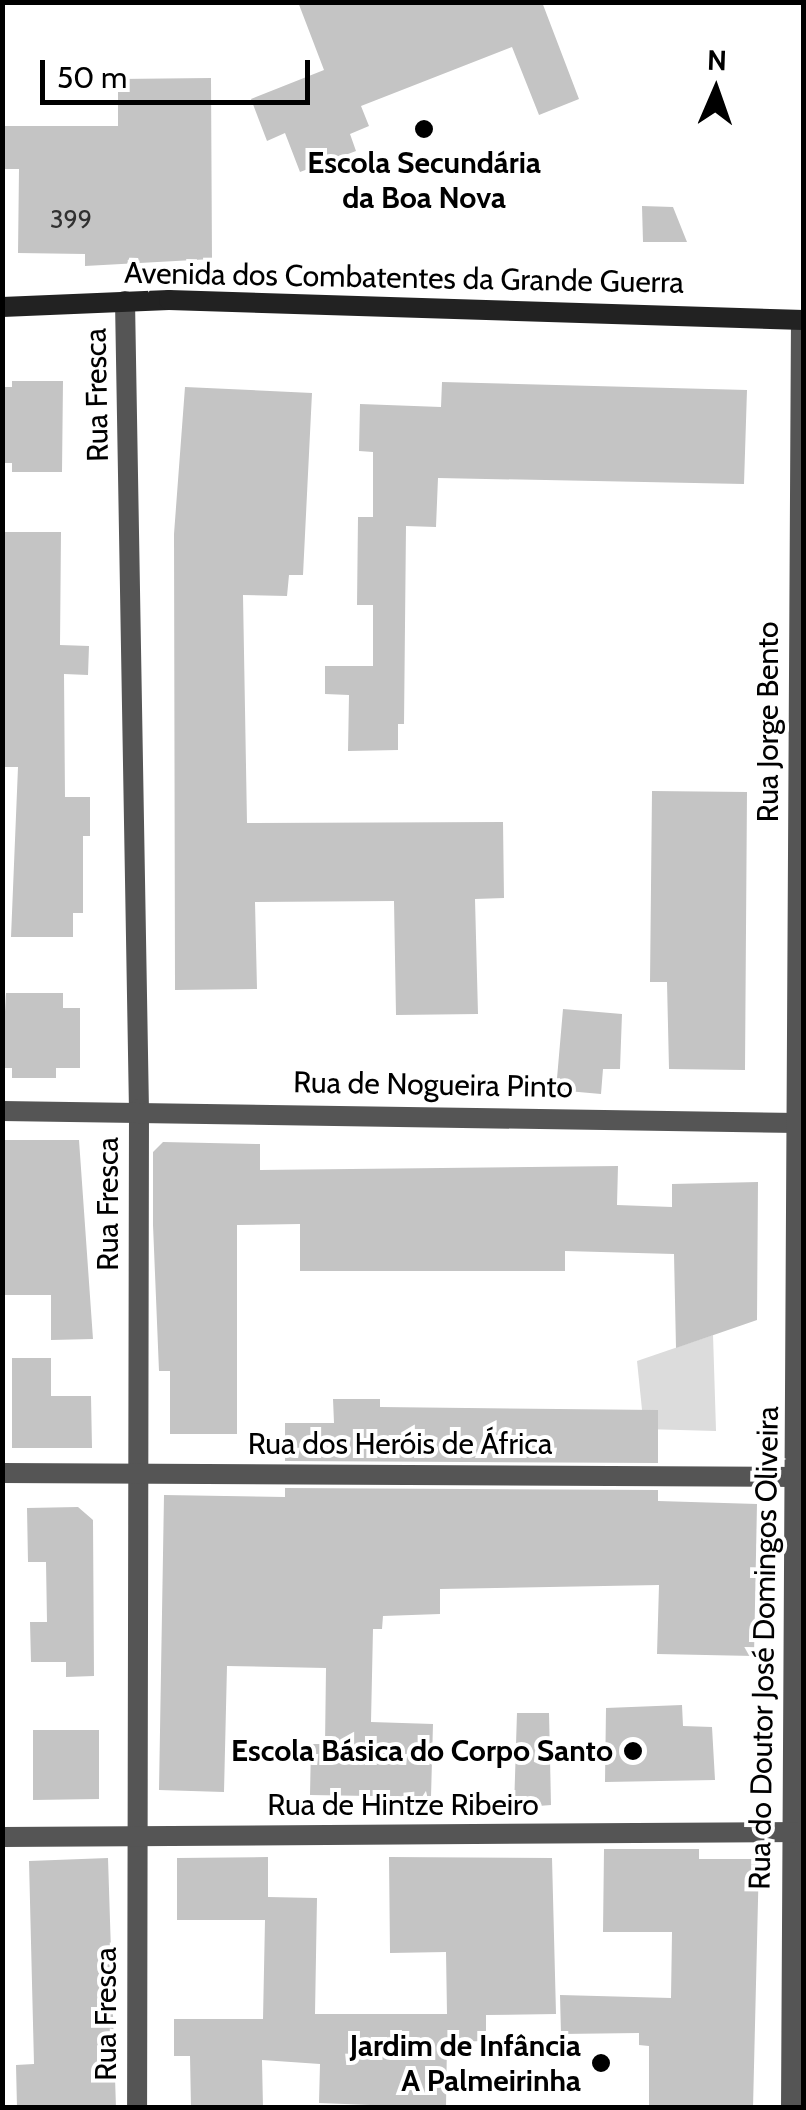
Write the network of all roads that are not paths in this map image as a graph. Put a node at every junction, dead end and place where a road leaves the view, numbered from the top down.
1 (125, 300) junction
2 (2, 306) edge
3 (802, 320) edge
4 (138, 1109) junction
5 (2, 1111) edge
6 (798, 1124) junction
7 (802, 1186) edge
8 (801, 1263) edge
9 (2, 1473) edge
10 (136, 1473) junction
11 (797, 1477) junction
12 (798, 1832) edge
13 (2, 1837) edge
14 (135, 1837) junction
15 (137, 2108) edge
16 (790, 2108) edge

1 - 2 main road, Avenida dos Combatentes da Grande Guerra
1 - 3 main road, Avenida dos Combatentes da Grande Guerra
1 - 4 street, Rua Fresca
3 - 6 street, Rua Jorge Bento
4 - 5 street, Rua de Nogueira Pinto
4 - 6 street, Rua de Nogueira Pinto
4 - 10 street, Rua Fresca
6 - 7 street
7 - 8 street, Rua do Doutor José Domingos Oliveira
8 - 11 street, Rua do Doutor José Domingos Oliveira
9 - 10 street, Rua dos Heróis de África
10 - 11 street, Rua dos Heróis de África
10 - 14 street, Rua Fresca
11 - 12 street, Rua do Doutor José Domingos Oliveira
12 - 14 street, Rua de Hintze Ribeiro
12 - 16 street, Rua do Doutor José Domingos Oliveira
13 - 14 street, Rua de Hintze Ribeiro
14 - 15 street, Rua Fresca

